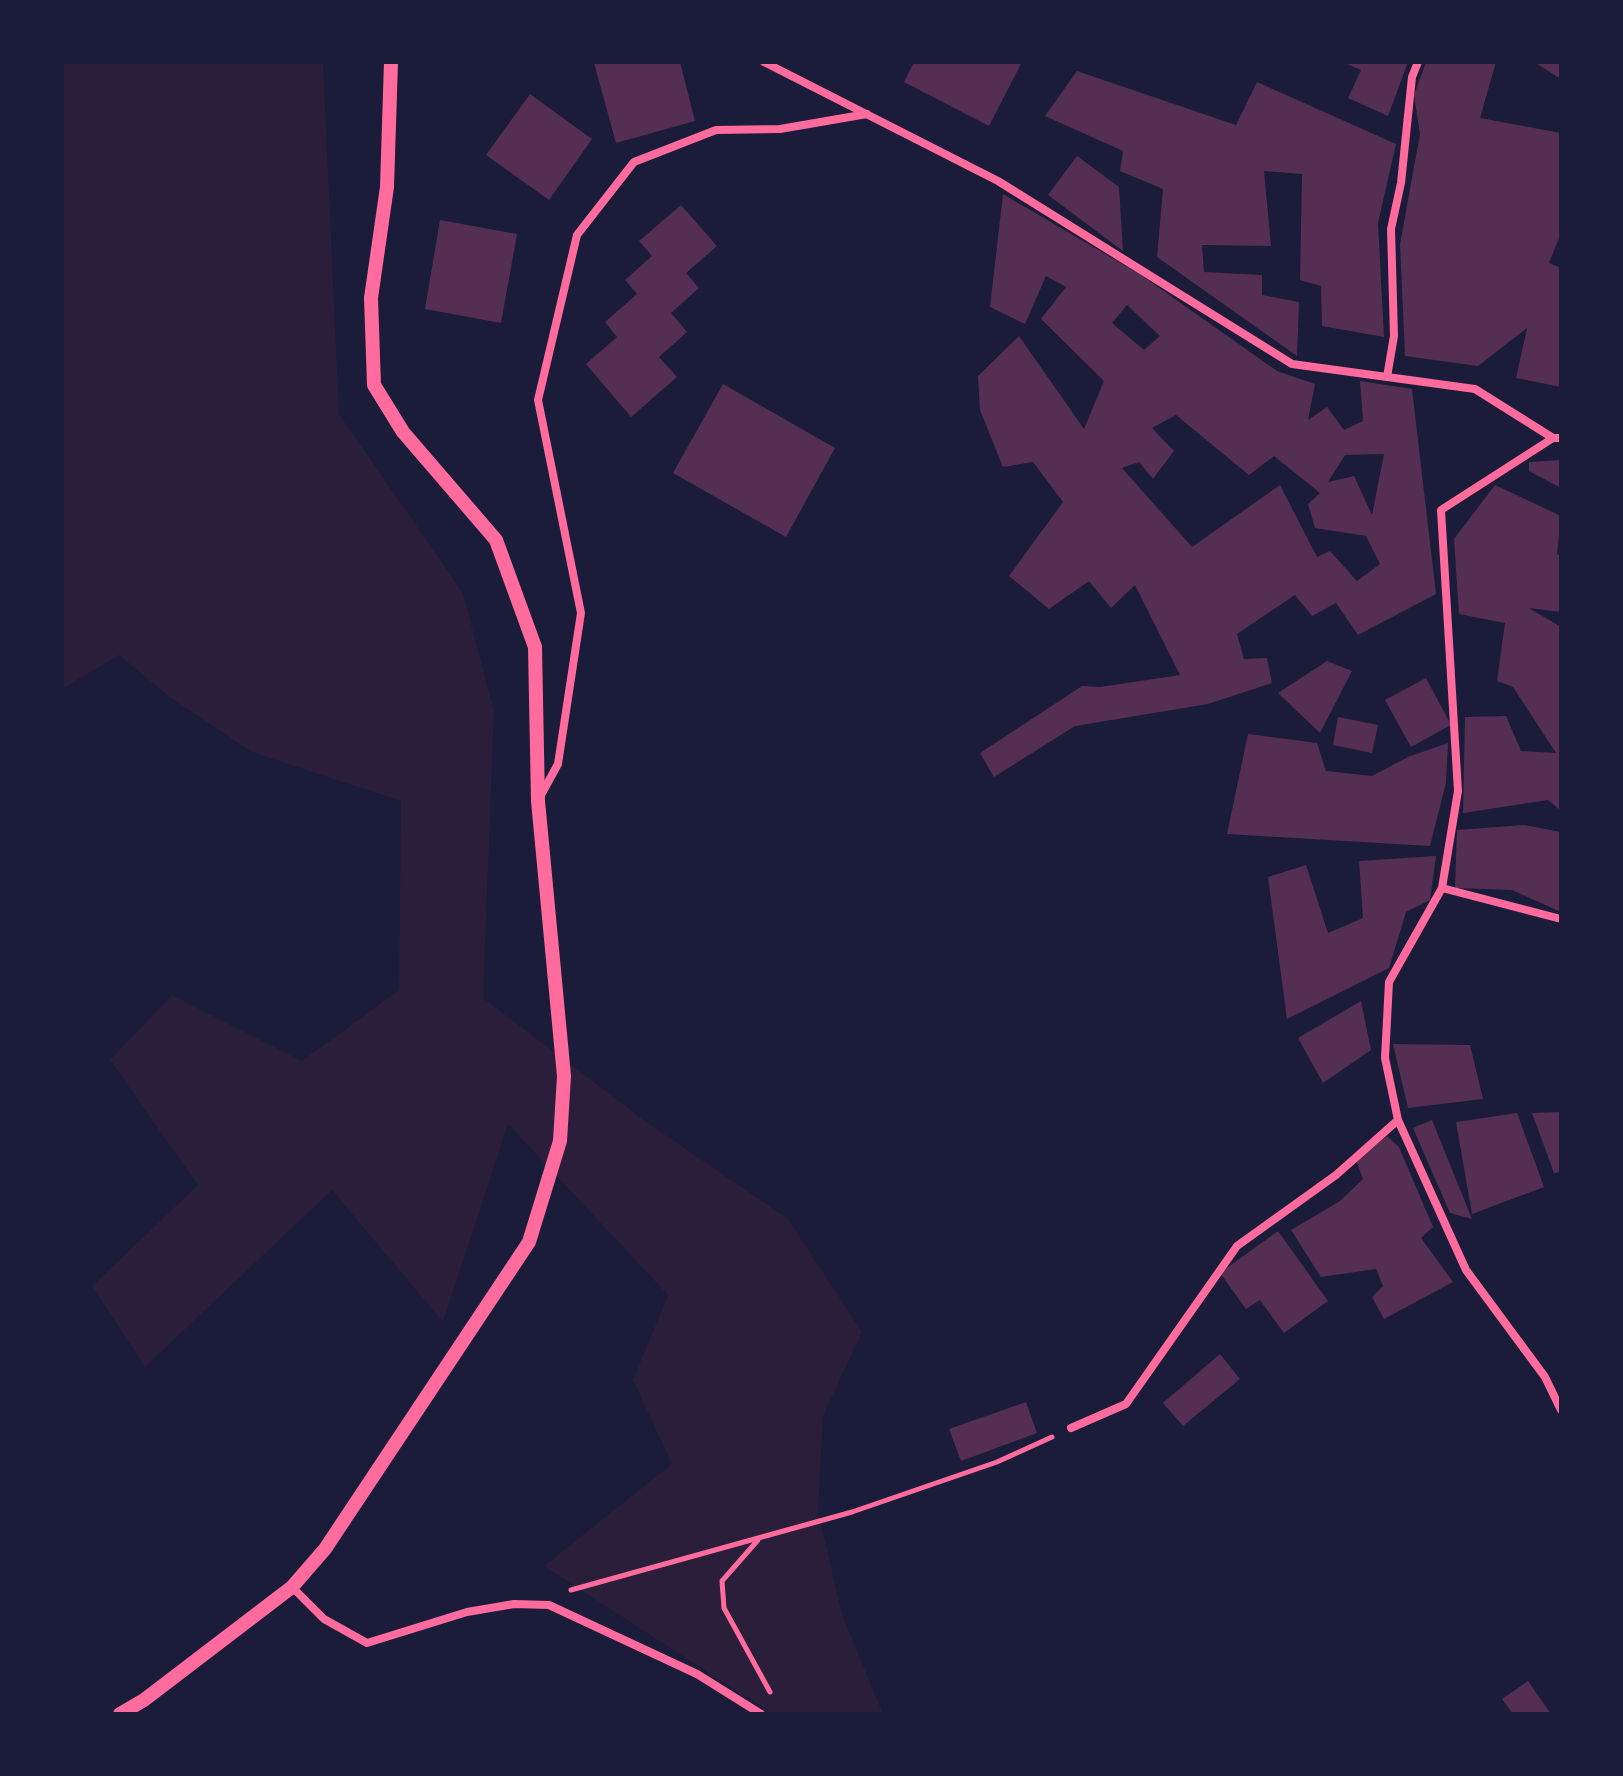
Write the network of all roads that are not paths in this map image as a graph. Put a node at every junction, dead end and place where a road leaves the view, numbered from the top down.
1 (391, 62) edge
2 (764, 62) edge
3 (1418, 62) edge
4 (867, 114) junction
5 (1387, 377) junction
6 (1557, 438) edge
7 (538, 801) junction
8 (1442, 888) junction
9 (1561, 919) edge
10 (1398, 1120) junction
11 (1561, 1410) edge
12 (1071, 1428) road end
13 (292, 1587) junction
14 (120, 1714) edge
15 (761, 1714) edge

1 - 7 street
2 - 4 street
3 - 5 street
4 - 5 street
4 - 7 street
5 - 6 street
6 - 8 street
7 - 13 street
8 - 9 street
8 - 10 street
10 - 11 street
10 - 12 street
13 - 14 street
13 - 15 street

